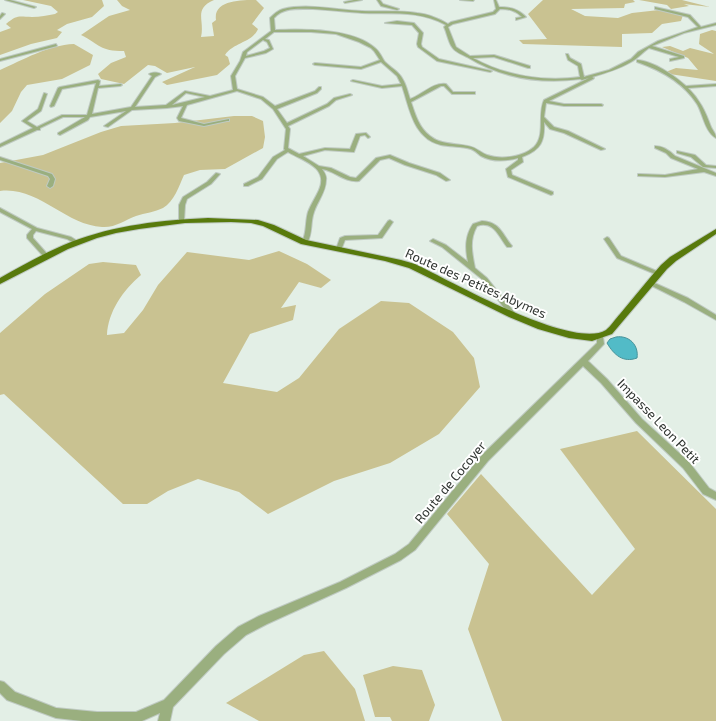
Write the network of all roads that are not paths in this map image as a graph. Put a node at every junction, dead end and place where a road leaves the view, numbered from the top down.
1 (6, 0) edge
2 (361, 0) edge
3 (371, 0) edge
4 (378, 0) edge
5 (461, 0) edge
6 (473, 0) edge
7 (500, 0) edge
8 (345, 2) dead end
9 (496, 4) edge
10 (18, 8) dead end
11 (656, 8) dead end
12 (410, 13) junction
13 (3, 14) dead end
14 (0, 18) edge
15 (517, 19) dead end
16 (387, 23) dead end
17 (716, 24) edge
18 (448, 25) junction
19 (700, 28) junction
20 (273, 31) junction
21 (264, 39) junction
22 (56, 45) dead end
23 (650, 47) junction
24 (567, 55) dead end
25 (244, 57) junction
26 (469, 57) junction
27 (0, 60) edge
28 (382, 60) junction
29 (634, 60) junction
30 (671, 60) dead end
31 (315, 64) dead end
32 (529, 67) dead end
33 (508, 74) junction
34 (154, 76) dead end
35 (592, 78) junction
36 (582, 79) junction
37 (353, 81) dead end
38 (120, 85) dead end
39 (403, 85) junction
40 (716, 85) edge
41 (185, 86) dead end
42 (96, 87) junction
43 (686, 87) junction
44 (320, 88) dead end
45 (235, 90) junction
46 (185, 92) junction
47 (474, 93) dead end
48 (45, 94) dead end
49 (350, 95) dead end
50 (210, 97) junction
51 (410, 101) junction
52 (545, 102) junction
53 (185, 105) junction
54 (601, 105) dead end
55 (52, 106) dead end
56 (167, 107) junction
57 (132, 108) junction
58 (275, 108) junction
59 (89, 116) junction
60 (543, 118) junction
61 (227, 120) dead end
62 (286, 125) junction
63 (106, 126) dead end
64 (38, 129) junction
65 (60, 134) dead end
66 (368, 137) dead end
67 (716, 137) edge
68 (0, 146) edge
69 (657, 147) dead end
70 (603, 149) dead end
71 (288, 150) junction
72 (679, 152) dead end
73 (299, 156) junction
74 (520, 157) junction
75 (0, 158) edge
76 (716, 166) edge
77 (318, 167) junction
78 (704, 170) junction
79 (218, 174) dead end
80 (640, 175) dead end
81 (716, 176) edge
82 (448, 180) dead end
83 (246, 185) dead end
84 (50, 186) dead end
85 (550, 193) dead end
86 (0, 210) edge
87 (181, 222) junction
88 (390, 222) dead end
89 (35, 229) junction
90 (716, 231) edge
91 (607, 239) dead end
92 (433, 241) dead end
93 (76, 242) junction
94 (305, 242) junction
95 (509, 246) dead end
96 (339, 249) junction
97 (46, 256) junction
98 (472, 269) junction
99 (657, 273) junction
100 (0, 281) edge
101 (650, 283) junction
102 (513, 315) junction
103 (716, 318) edge
104 (600, 337) junction
105 (584, 362) junction
106 (716, 496) edge
107 (0, 686) edge
108 (168, 704) junction
109 (164, 721) edge

1 - 10 street
2 - 8 street
3 - 4 street
4 - 12 street
5 - 6 street
7 - 9 street
9 - 15 street
9 - 18 street
11 - 19 street
12 - 18 street
12 - 20 street
13 - 14 street
16 - 33 street
17 - 19 street
18 - 26 street
19 - 23 street
20 - 21 street
20 - 28 street
21 - 25 street
21 - 25 street
22 - 27 street
23 - 29 street
23 - 30 street
24 - 36 street
25 - 45 street
26 - 32 street
26 - 33 street
28 - 31 street
28 - 39 street
29 - 35 street
29 - 43 street
33 - 36 street
34 - 57 street
35 - 36 street
35 - 52 street
37 - 39 street
38 - 42 street
39 - 51 street
40 - 43 street
41 - 46 street
42 - 55 street
42 - 59 street
43 - 67 street
44 - 58 street
45 - 50 street
45 - 58 street
46 - 50 street
46 - 56 street
47 - 51 street
48 - 64 street
49 - 62 street
50 - 53 street
51 - 74 street
52 - 54 street
52 - 60 street
53 - 56 street
53 - 61 street
56 - 57 street
57 - 59 street
57 - 63 street
58 - 62 street
59 - 64 street
59 - 65 street
60 - 70 street
60 - 74 street
62 - 71 street
64 - 68 street
66 - 73 street
69 - 78 street
71 - 73 street
71 - 83 street
72 - 76 street
73 - 77 street
74 - 85 street
75 - 84 street
77 - 82 street
77 - 94 street
78 - 80 street
78 - 81 street
79 - 87 street
86 - 89 street
87 - 93 main road, Route des Petites Abymes
87 - 94 main road, Route des Petites Abymes
88 - 96 street
89 - 93 street
89 - 97 street
90 - 99 main road, Route de Cocoyer
91 - 99 street
92 - 98 street
93 - 97 main road, Route des Petites Abymes
94 - 96 main road, Route des Petites Abymes
95 - 98 street
96 - 102 main road, Route des Petites Abymes
97 - 100 main road, Route des Petites Abymes
98 - 102 street
99 - 101 main road, Route de Cocoyer
101 - 103 street
101 - 104 main road, Route de Cocoyer
102 - 104 main road, Route des Petites Abymes
104 - 105 street, Route de Cocoyer
105 - 106 street, Impasse Leon Petit
105 - 108 street, Route de Cocoyer
107 - 108 street
108 - 109 street

